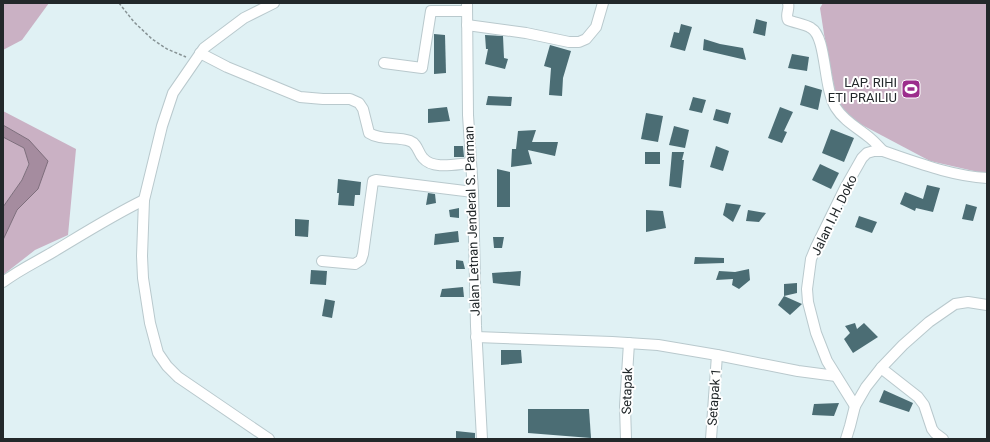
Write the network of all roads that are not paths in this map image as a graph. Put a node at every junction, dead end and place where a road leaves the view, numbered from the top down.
1 (274, 3) edge
2 (603, 3) edge
3 (788, 3) edge
4 (467, 7) edge
5 (467, 25) junction
6 (197, 57) junction
7 (384, 63) dead end
8 (882, 151) junction
9 (470, 163) junction
10 (987, 178) edge
11 (473, 192) junction
12 (144, 200) junction
13 (322, 262) dead end
14 (3, 282) edge
15 (987, 305) edge
16 (476, 337) junction
17 (629, 343) junction
18 (717, 355) junction
19 (880, 368) junction
20 (836, 376) junction
21 (855, 406) junction
22 (269, 439) edge
23 (482, 439) edge
24 (626, 439) edge
25 (711, 439) edge
26 (846, 439) edge
27 (943, 439) edge

1 - 6 street
2 - 5 street
3 - 8 street
4 - 5 street, Jalan Letnan Jenderal S. Parman
4 - 7 street
5 - 9 street, Jalan Letnan Jenderal S. Parman
6 - 9 street
6 - 12 street
8 - 10 street
8 - 20 street, Jalan I.H. Doko
9 - 11 street, Jalan Letnan Jenderal S. Parman
11 - 13 street
11 - 16 street, Jalan Letnan Jenderal S. Parman
12 - 14 street
12 - 22 street
15 - 19 street
16 - 17 street
16 - 23 street, Jalan Letnan Jenderal S. Parman
17 - 18 street
17 - 24 street, Setapak
18 - 20 street
18 - 25 street, Setapak 1
19 - 21 street
19 - 27 street
20 - 21 street, Jalan I.H. Doko
21 - 26 street

